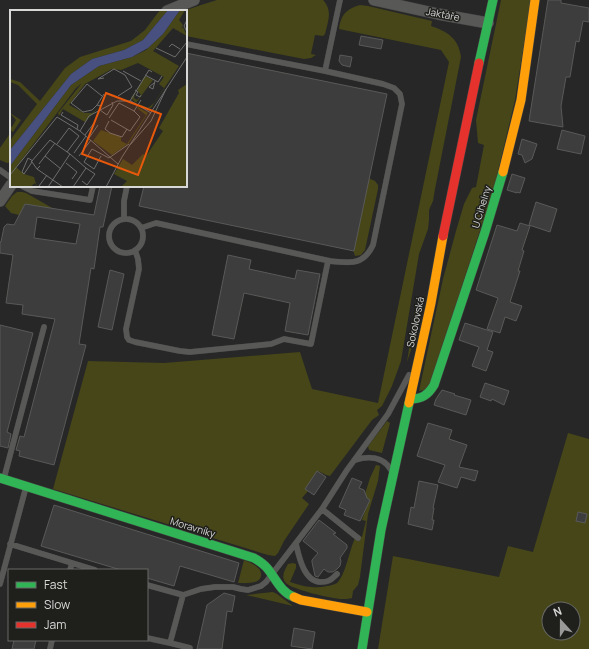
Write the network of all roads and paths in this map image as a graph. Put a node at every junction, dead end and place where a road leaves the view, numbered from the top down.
1 (194, 0) edge
2 (340, 0) edge
3 (374, 0) edge
4 (493, 0) edge
5 (535, 0) edge
6 (169, 10) edge
7 (488, 23) junction
8 (187, 44) edge
9 (325, 71) junction
10 (0, 170) edge
11 (10, 177) edge
12 (10, 186) edge
13 (24, 187) edge
14 (93, 187) edge
15 (127, 187) edge
16 (0, 201) edge
17 (124, 219) junction
18 (141, 228) junction
19 (135, 250) junction
20 (328, 261) junction
21 (44, 327) dead end
22 (421, 351) junction
23 (410, 400) junction
24 (354, 460) junction
25 (393, 474) junction
26 (2, 478) edge
27 (26, 486) junction
28 (322, 510) junction
29 (358, 538) dead end
30 (10, 544) junction
31 (296, 544) junction
32 (72, 563) junction
33 (70, 569) edge
34 (93, 569) edge
35 (337, 574) dead end
36 (271, 575) junction
37 (0, 584) edge
38 (148, 585) edge
39 (183, 595) junction
40 (367, 612) junction
41 (148, 638) edge
42 (170, 643) junction
43 (190, 649) edge
44 (362, 649) edge

1 - 6 street
2 - 9 lane
3 - 7 street, Jaktáře
4 - 7 street, Sokolovská
5 - 23 street, U Cihelny
7 - 22 street, Sokolovská
8 - 9 lane
9 - 20 lane
10 - 11 lane
12 - 16 street
13 - 14 lane
15 - 17 lane
17 - 18 lane
17 - 19 lane
18 - 19 lane
18 - 20 lane
19 - 20 lane
21 - 26 lane
22 - 23 street, Sokolovská
22 - 24 lane
23 - 25 street, Sokolovská
24 - 25 lane
24 - 28 lane
25 - 40 street, Sokolovská
26 - 27 street, Moravníky
27 - 30 lane
27 - 36 street, Moravníky
28 - 29 lane
28 - 31 lane
30 - 32 lane
30 - 37 lane
31 - 35 lane
31 - 36 lane
32 - 33 lane
32 - 34 lane
36 - 39 lane
36 - 40 street, Moravníky
38 - 39 lane
39 - 42 lane
40 - 44 street, Sokolovská
41 - 42 lane
42 - 43 lane

